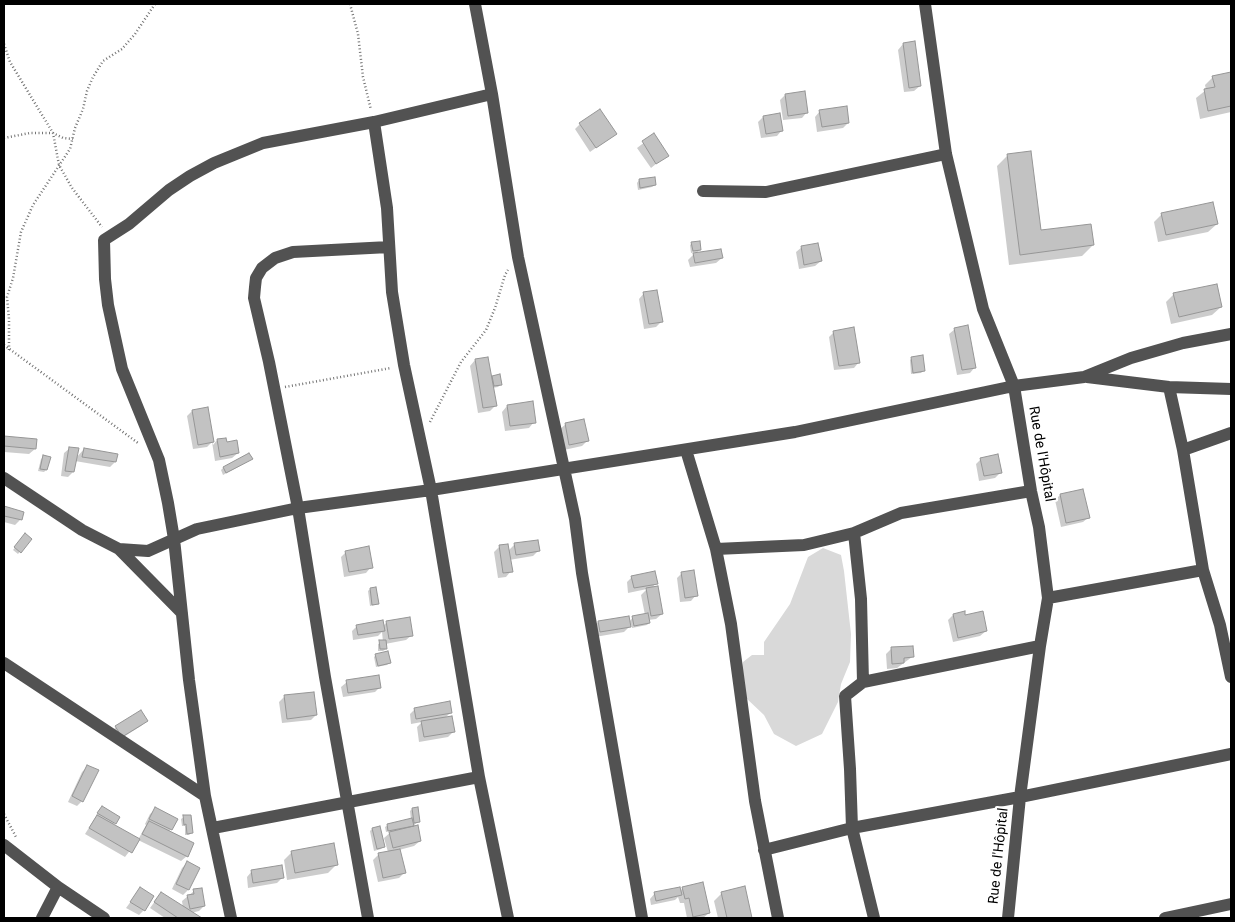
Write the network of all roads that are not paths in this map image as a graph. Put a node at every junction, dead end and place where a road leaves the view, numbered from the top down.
1 (475, 4) edge
2 (926, 4) edge
3 (492, 94) junction
4 (374, 122) junction
5 (946, 154) junction
6 (703, 191) dead end
7 (389, 248) junction
8 (1231, 334) edge
9 (1084, 377) junction
10 (1014, 386) junction
11 (1169, 387) junction
12 (1231, 389) edge
13 (1231, 434) edge
14 (686, 450) junction
15 (1183, 450) junction
16 (565, 468) junction
17 (4, 478) edge
18 (432, 490) junction
19 (1031, 491) junction
20 (298, 508) junction
21 (854, 533) junction
22 (174, 539) junction
23 (119, 549) junction
24 (716, 550) junction
25 (1203, 570) junction
26 (1048, 598) junction
27 (182, 613) junction
28 (1226, 624) edge
29 (1040, 646) junction
30 (4, 663) edge
31 (1231, 677) edge
32 (863, 682) junction
33 (1231, 754) edge
34 (479, 777) junction
35 (205, 796) junction
36 (1020, 797) junction
37 (347, 803) junction
38 (213, 828) junction
39 (852, 828) junction
40 (4, 846) edge
41 (764, 850) junction
42 (58, 887) junction
43 (1231, 904) edge
44 (42, 918) edge
45 (104, 918) edge
46 (231, 918) edge
47 (368, 918) edge
48 (508, 918) edge
49 (642, 918) edge
50 (778, 918) edge
51 (874, 918) edge
52 (1008, 918) edge
53 (1165, 918) edge

1 - 3 street
2 - 5 street, Rue de l'Hôpital
3 - 4 street
3 - 16 street
4 - 7 street
4 - 22 street
5 - 6 street
5 - 10 street, Rue de l'Hôpital
7 - 18 street
7 - 20 street
8 - 9 street
9 - 10 street
9 - 11 street
10 - 14 street
10 - 19 street, Rue de l'Hôpital
11 - 12 street
11 - 15 street
13 - 15 street
14 - 16 street
14 - 24 street
15 - 25 street
16 - 18 street
16 - 49 street
17 - 23 street
18 - 20 street
18 - 34 street
19 - 21 street
19 - 26 street, Rue de l'Hôpital
20 - 22 street
20 - 37 street
21 - 24 street
21 - 32 street
22 - 23 street
22 - 27 street
23 - 27 street
24 - 41 street
25 - 26 street
25 - 28 street
26 - 29 street, Rue de l'Hôpital
27 - 35 street
28 - 31 street
29 - 32 street
29 - 36 street, Rue de l'Hôpital
30 - 35 street
32 - 39 street
33 - 36 street
34 - 37 street
34 - 48 street
35 - 38 street
36 - 39 street
36 - 52 street, Rue de l'Hôpital
37 - 38 street
37 - 47 street
38 - 46 street
39 - 41 street
39 - 51 street
40 - 42 street
41 - 50 street
42 - 44 street
42 - 45 street
43 - 53 street

